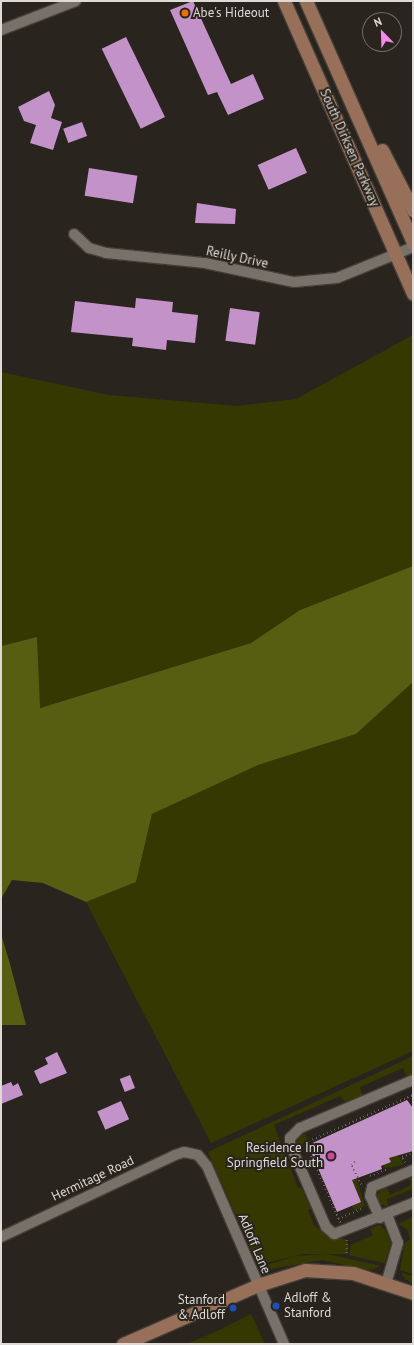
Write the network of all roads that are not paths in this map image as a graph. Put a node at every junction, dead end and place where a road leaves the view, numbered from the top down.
1 (76, 1) edge
2 (284, 1) edge
3 (306, 1) edge
4 (316, 1) edge
5 (1, 30) edge
6 (325, 44) junction
7 (356, 113) junction
8 (413, 210) edge
9 (74, 234) dead end
10 (413, 242) edge
11 (413, 247) edge
12 (395, 253) junction
13 (413, 294) edge
14 (413, 1080) edge
15 (198, 1155) joint
16 (413, 1170) edge
17 (413, 1203) edge
18 (383, 1216) junction
19 (1, 1238) edge
20 (386, 1284) junction
21 (258, 1285) junction
22 (413, 1293) edge
23 (123, 1344) edge
24 (284, 1344) edge

1 - 5 street
2 - 12 main road, South Dirksen Parkway
3 - 6 main road, South Dirksen Parkway
4 - 6 main road
6 - 7 main road, South Dirksen Parkway
7 - 8 main road
7 - 10 main road, South Dirksen Parkway
9 - 12 street, Reilly Drive
11 - 12 street, Reilly Drive
12 - 13 main road, South Dirksen Parkway
14 - 18 street
15 - 19 street, Hermitage Road
15 - 21 street, Adloff Lane
16 - 18 street
17 - 18 street
18 - 20 street
20 - 21 main road
20 - 22 main road
21 - 23 main road
21 - 24 street, Adloff Lane

